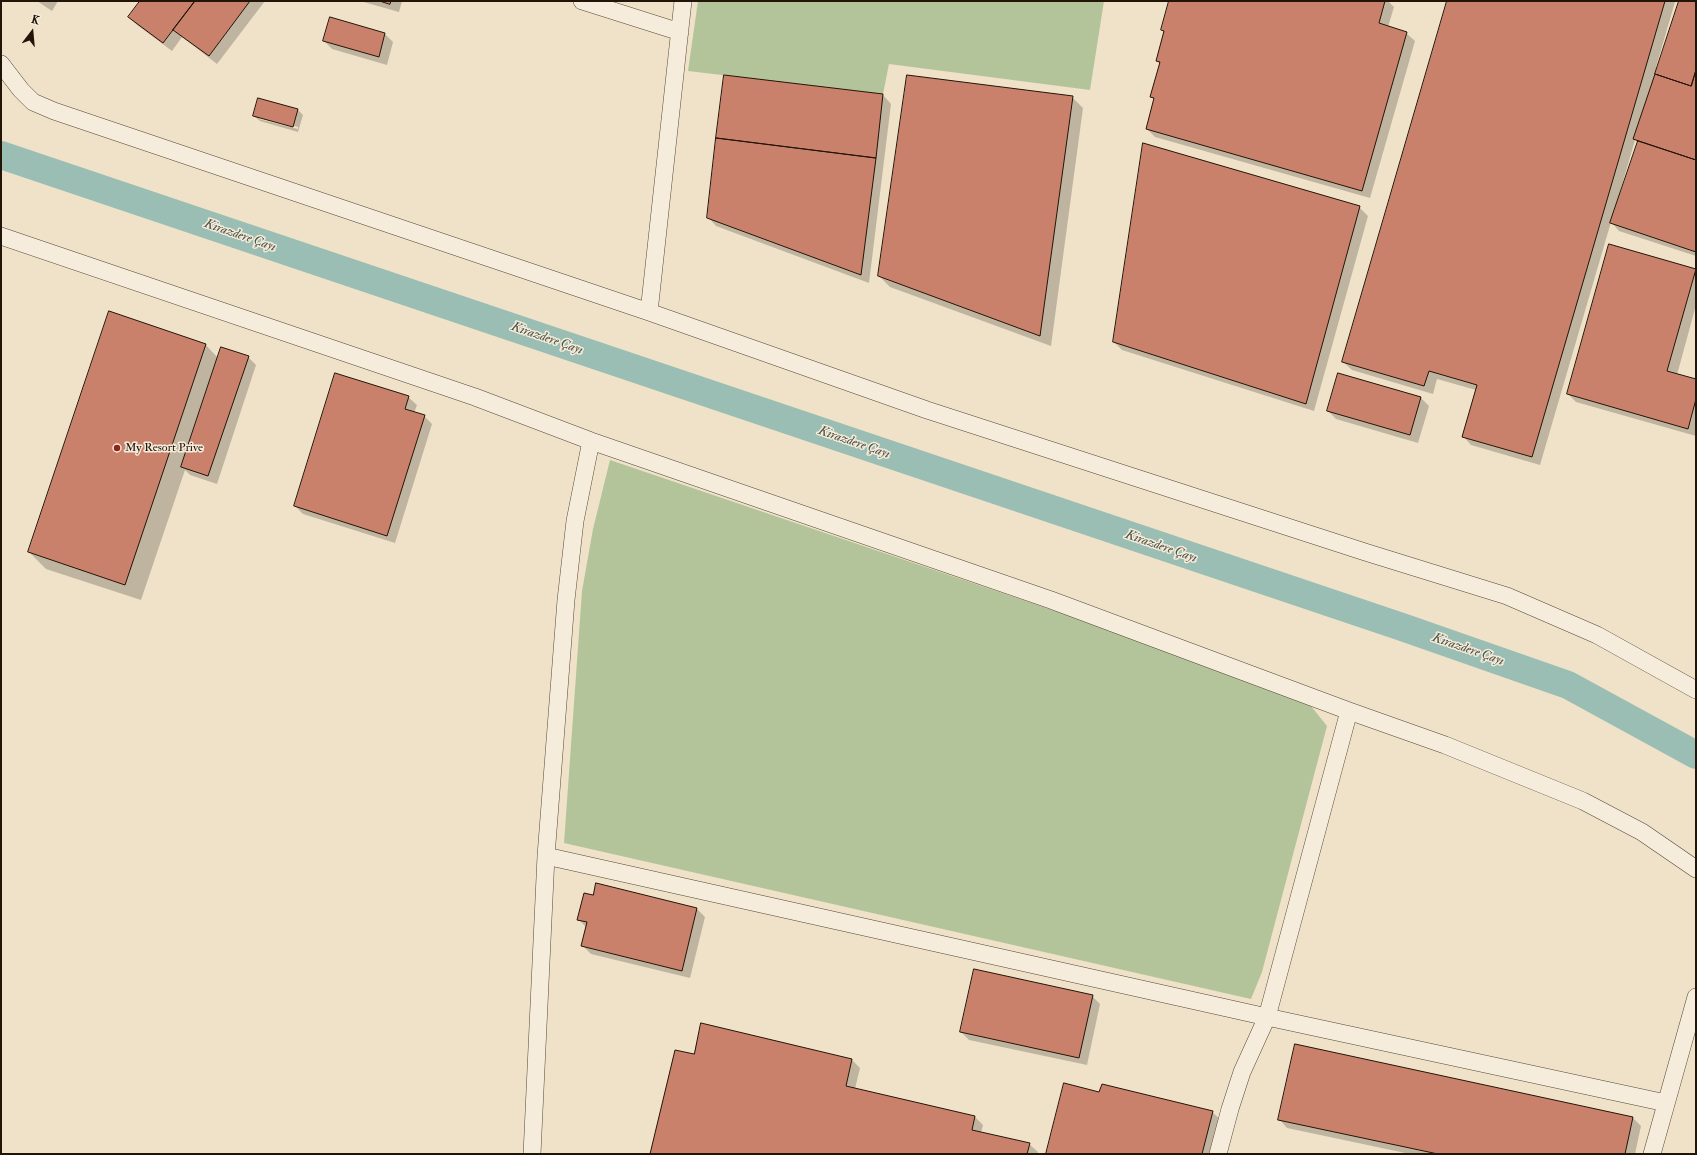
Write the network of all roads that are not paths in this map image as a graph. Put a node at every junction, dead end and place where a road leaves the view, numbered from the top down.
1 (582, 1) edge
2 (683, 1) edge
3 (680, 32) junction
4 (1, 64) edge
5 (1, 236) edge
6 (648, 312) junction
7 (591, 441) junction
8 (1696, 690) edge
9 (1349, 711) junction
10 (546, 856) junction
11 (1696, 869) edge
12 (1696, 997) edge
13 (1267, 1017) junction
14 (1666, 1103) junction
15 (532, 1154) edge
16 (1218, 1154) edge
17 (1652, 1154) edge

1 - 3 street
2 - 3 street
3 - 6 street
4 - 6 street
5 - 7 street
6 - 8 street
7 - 9 street
7 - 10 street
9 - 11 street
9 - 13 street
10 - 13 street
10 - 15 street
12 - 14 street
13 - 14 street
13 - 16 street
14 - 17 street

